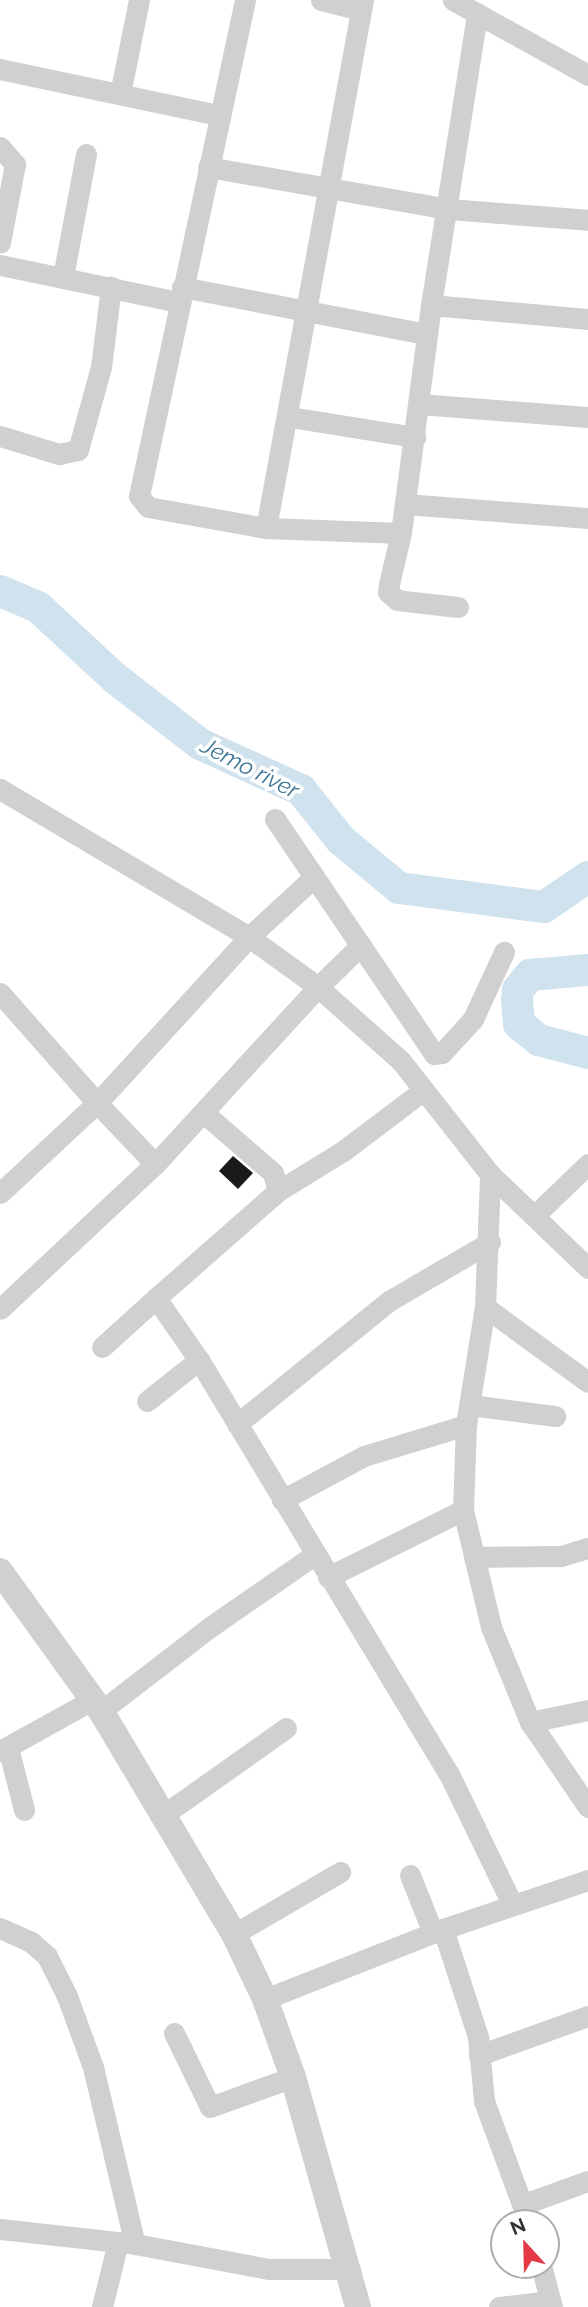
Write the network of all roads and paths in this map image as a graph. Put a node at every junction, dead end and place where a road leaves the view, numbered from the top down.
1 (139, 0) edge
2 (245, 0) edge
3 (321, 0) edge
4 (453, 0) edge
5 (362, 5) edge
6 (477, 14) junction
7 (0, 69) edge
8 (588, 75) edge
9 (120, 94) junction
10 (219, 115) junction
11 (0, 147) edge
12 (86, 154) dead end
13 (208, 167) junction
14 (325, 190) junction
15 (449, 209) junction
16 (588, 220) edge
17 (0, 243) edge
18 (0, 265) edge
19 (63, 277) junction
20 (111, 286) junction
21 (180, 295) junction
22 (431, 305) junction
23 (303, 312) junction
24 (588, 319) edge
25 (427, 334) junction
26 (419, 404) junction
27 (290, 417) junction
28 (588, 417) edge
29 (0, 436) edge
30 (415, 437) junction
31 (405, 504) junction
32 (588, 518) edge
33 (266, 528) junction
34 (401, 533) junction
35 (458, 607) dead end
36 (0, 789) edge
37 (275, 819) dead end
38 (313, 878) junction
39 (249, 937) junction
40 (361, 945) junction
41 (504, 952) dead end
42 (318, 987) junction
43 (0, 993) edge
44 (424, 1090) junction
45 (97, 1103) junction
46 (205, 1114) junction
47 (155, 1164) junction
48 (588, 1164) edge
49 (490, 1174) junction
50 (278, 1191) junction
51 (0, 1193) edge
52 (534, 1216) junction
53 (490, 1242) junction
54 (588, 1268) edge
55 (156, 1298) junction
56 (485, 1307) junction
57 (0, 1310) edge
58 (102, 1347) dead end
59 (199, 1360) junction
60 (588, 1382) edge
61 (147, 1401) dead end
62 (469, 1415) junction
63 (555, 1416) dead end
64 (237, 1424) junction
65 (282, 1500) junction
66 (463, 1510) junction
67 (588, 1548) edge
68 (314, 1555) junction
69 (474, 1557) junction
70 (328, 1577) junction
71 (4, 1585) edge
72 (97, 1705) junction
73 (588, 1710) edge
74 (530, 1722) junction
75 (286, 1728) dead end
76 (4, 1749) edge
77 (588, 1807) edge
78 (24, 1810) dead end
79 (166, 1813) junction
80 (340, 1872) dead end
81 (411, 1875) dead end
82 (588, 1880) edge
83 (512, 1904) junction
84 (0, 1928) edge
85 (438, 1931) junction
86 (234, 1934) junction
87 (265, 1999) junction
88 (588, 2016) edge
89 (174, 2033) dead end
90 (479, 2055) junction
91 (293, 2077) junction
92 (588, 2181) edge
93 (525, 2209) edge
94 (535, 2209) edge
95 (0, 2229) edge
96 (127, 2243) junction
97 (350, 2269) junction
98 (545, 2279) edge
99 (552, 2304) edge
100 (102, 2307) edge
101 (358, 2307) edge
102 (499, 2307) edge

1 - 9 street
2 - 10 street
3 - 5 street
4 - 6 street
5 - 14 street
6 - 8 street
6 - 15 street
7 - 9 street
9 - 10 street
10 - 13 street
11 - 17 street
12 - 19 street
13 - 14 street
13 - 21 street
14 - 15 street
14 - 23 street
15 - 16 street
15 - 22 street
18 - 19 street
19 - 20 street
20 - 21 street
20 - 29 street
21 - 23 street
21 - 33 street
22 - 24 street
22 - 25 street
23 - 25 street
23 - 27 street
25 - 26 street
26 - 28 street
26 - 30 street
27 - 30 street
27 - 33 street
30 - 31 street
31 - 32 street
31 - 34 street
33 - 34 street
34 - 35 street
36 - 39 street
37 - 38 street
38 - 39 street
38 - 40 street
39 - 42 street
39 - 45 street
40 - 41 street
40 - 42 street
42 - 44 street
42 - 46 street
43 - 45 street
44 - 49 street
44 - 50 street
45 - 47 street
45 - 51 street
46 - 47 street
46 - 50 street
47 - 57 street
48 - 52 street
49 - 52 street
49 - 53 street
50 - 55 street
52 - 54 street
53 - 56 street
53 - 64 street
55 - 58 street
55 - 59 street
56 - 60 street
56 - 62 street
59 - 61 street
59 - 64 street
62 - 63 street
62 - 65 street
62 - 66 street
64 - 65 street
65 - 68 street
66 - 69 street
66 - 70 street
67 - 69 street
68 - 70 street
68 - 72 street
69 - 74 street
70 - 83 street
71 - 72 street
72 - 76 street
72 - 79 street
73 - 74 street
74 - 77 street
75 - 79 street
76 - 78 street
79 - 86 street
80 - 86 street
81 - 85 street
82 - 83 street
83 - 85 street
84 - 96 street
85 - 87 street
85 - 90 street
86 - 87 street
87 - 91 street
88 - 90 street
89 - 91 street
90 - 93 street
91 - 97 street
92 - 94 street
95 - 96 street
96 - 97 street
96 - 100 street
97 - 101 street
98 - 99 street
99 - 102 street

